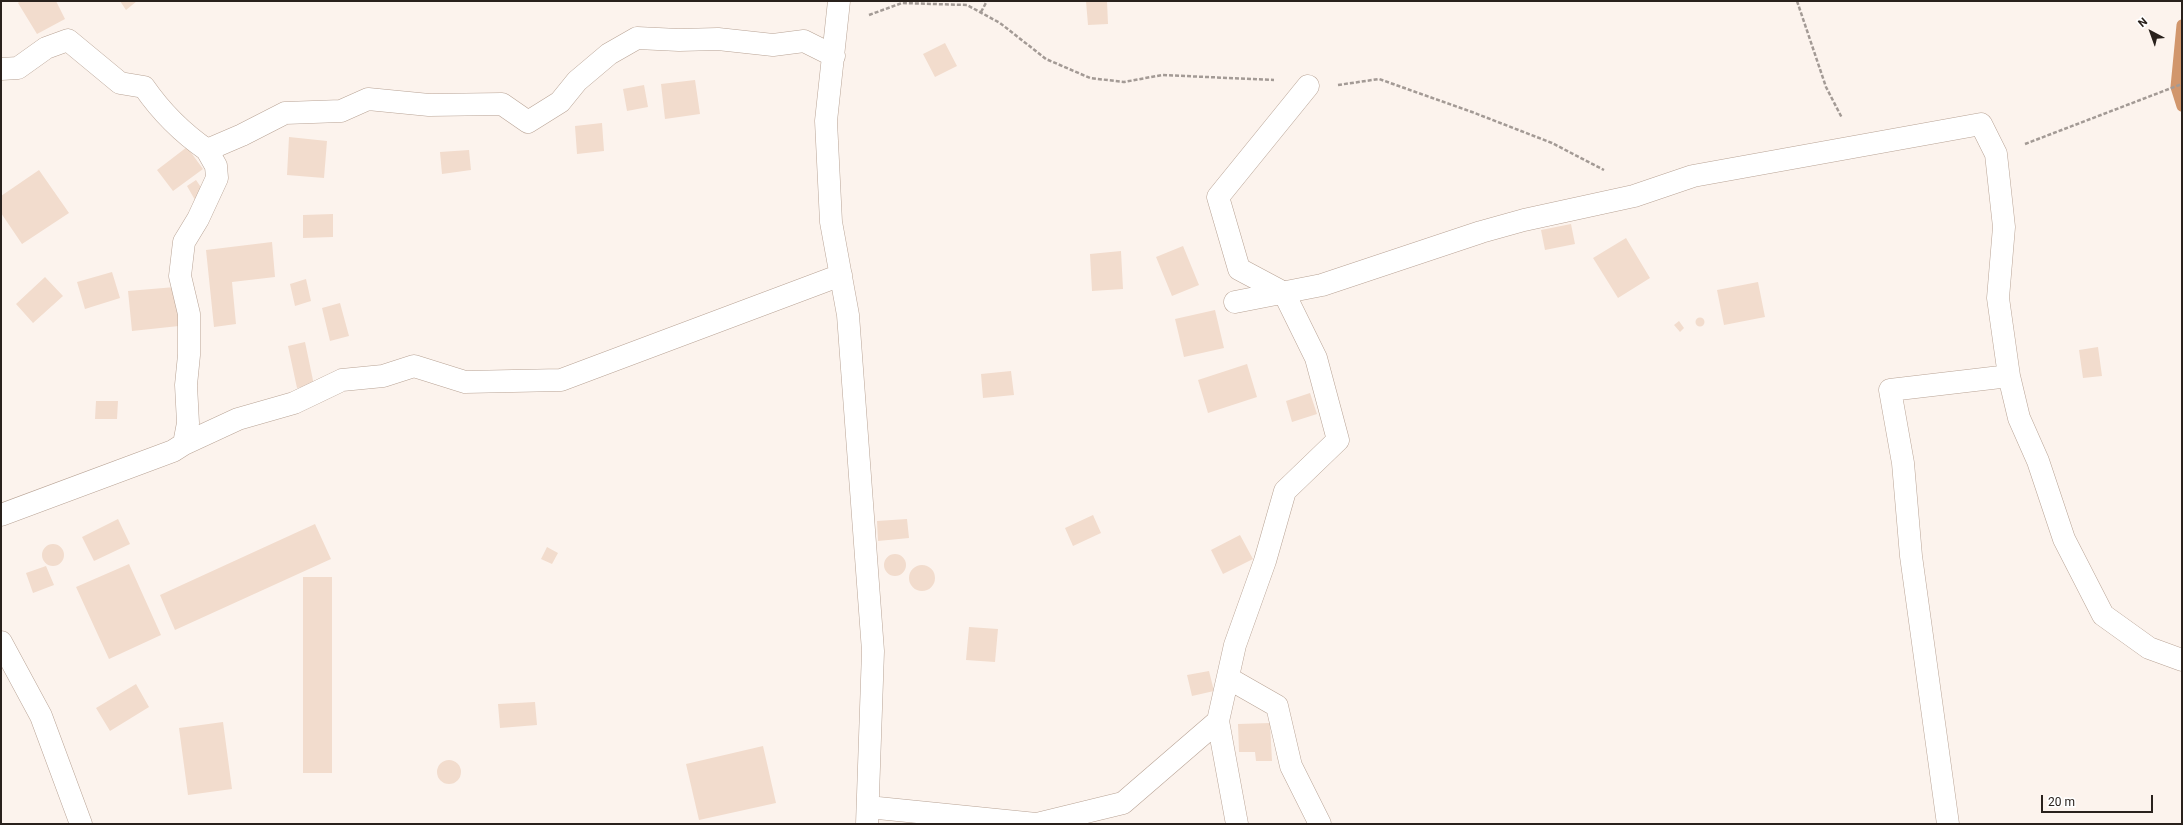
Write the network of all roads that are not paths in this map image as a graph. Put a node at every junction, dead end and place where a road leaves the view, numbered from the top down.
1 (839, 1) edge
2 (834, 56) junction
3 (1, 69) edge
4 (1308, 86) road end
5 (207, 150) junction
6 (841, 275) junction
7 (1284, 293) junction
8 (1235, 302) dead end
9 (2009, 376) junction
10 (184, 444) junction
11 (1, 515) edge
12 (1, 642) edge
13 (2182, 660) edge
14 (8, 669) edge
15 (1228, 678) junction
16 (1218, 721) junction
17 (867, 816) edge
18 (81, 824) edge
19 (1036, 824) edge
20 (1236, 824) edge
21 (1320, 824) edge
22 (1948, 824) edge

1 - 2 street
2 - 5 street
2 - 6 street
3 - 5 street
4 - 7 street
5 - 10 street
6 - 10 street
6 - 17 street
7 - 8 street
7 - 9 street
7 - 15 street
9 - 13 street
9 - 22 street
10 - 11 street
12 - 14 street
14 - 18 street
15 - 16 street
15 - 21 street
16 - 19 street
16 - 20 street
17 - 19 street

